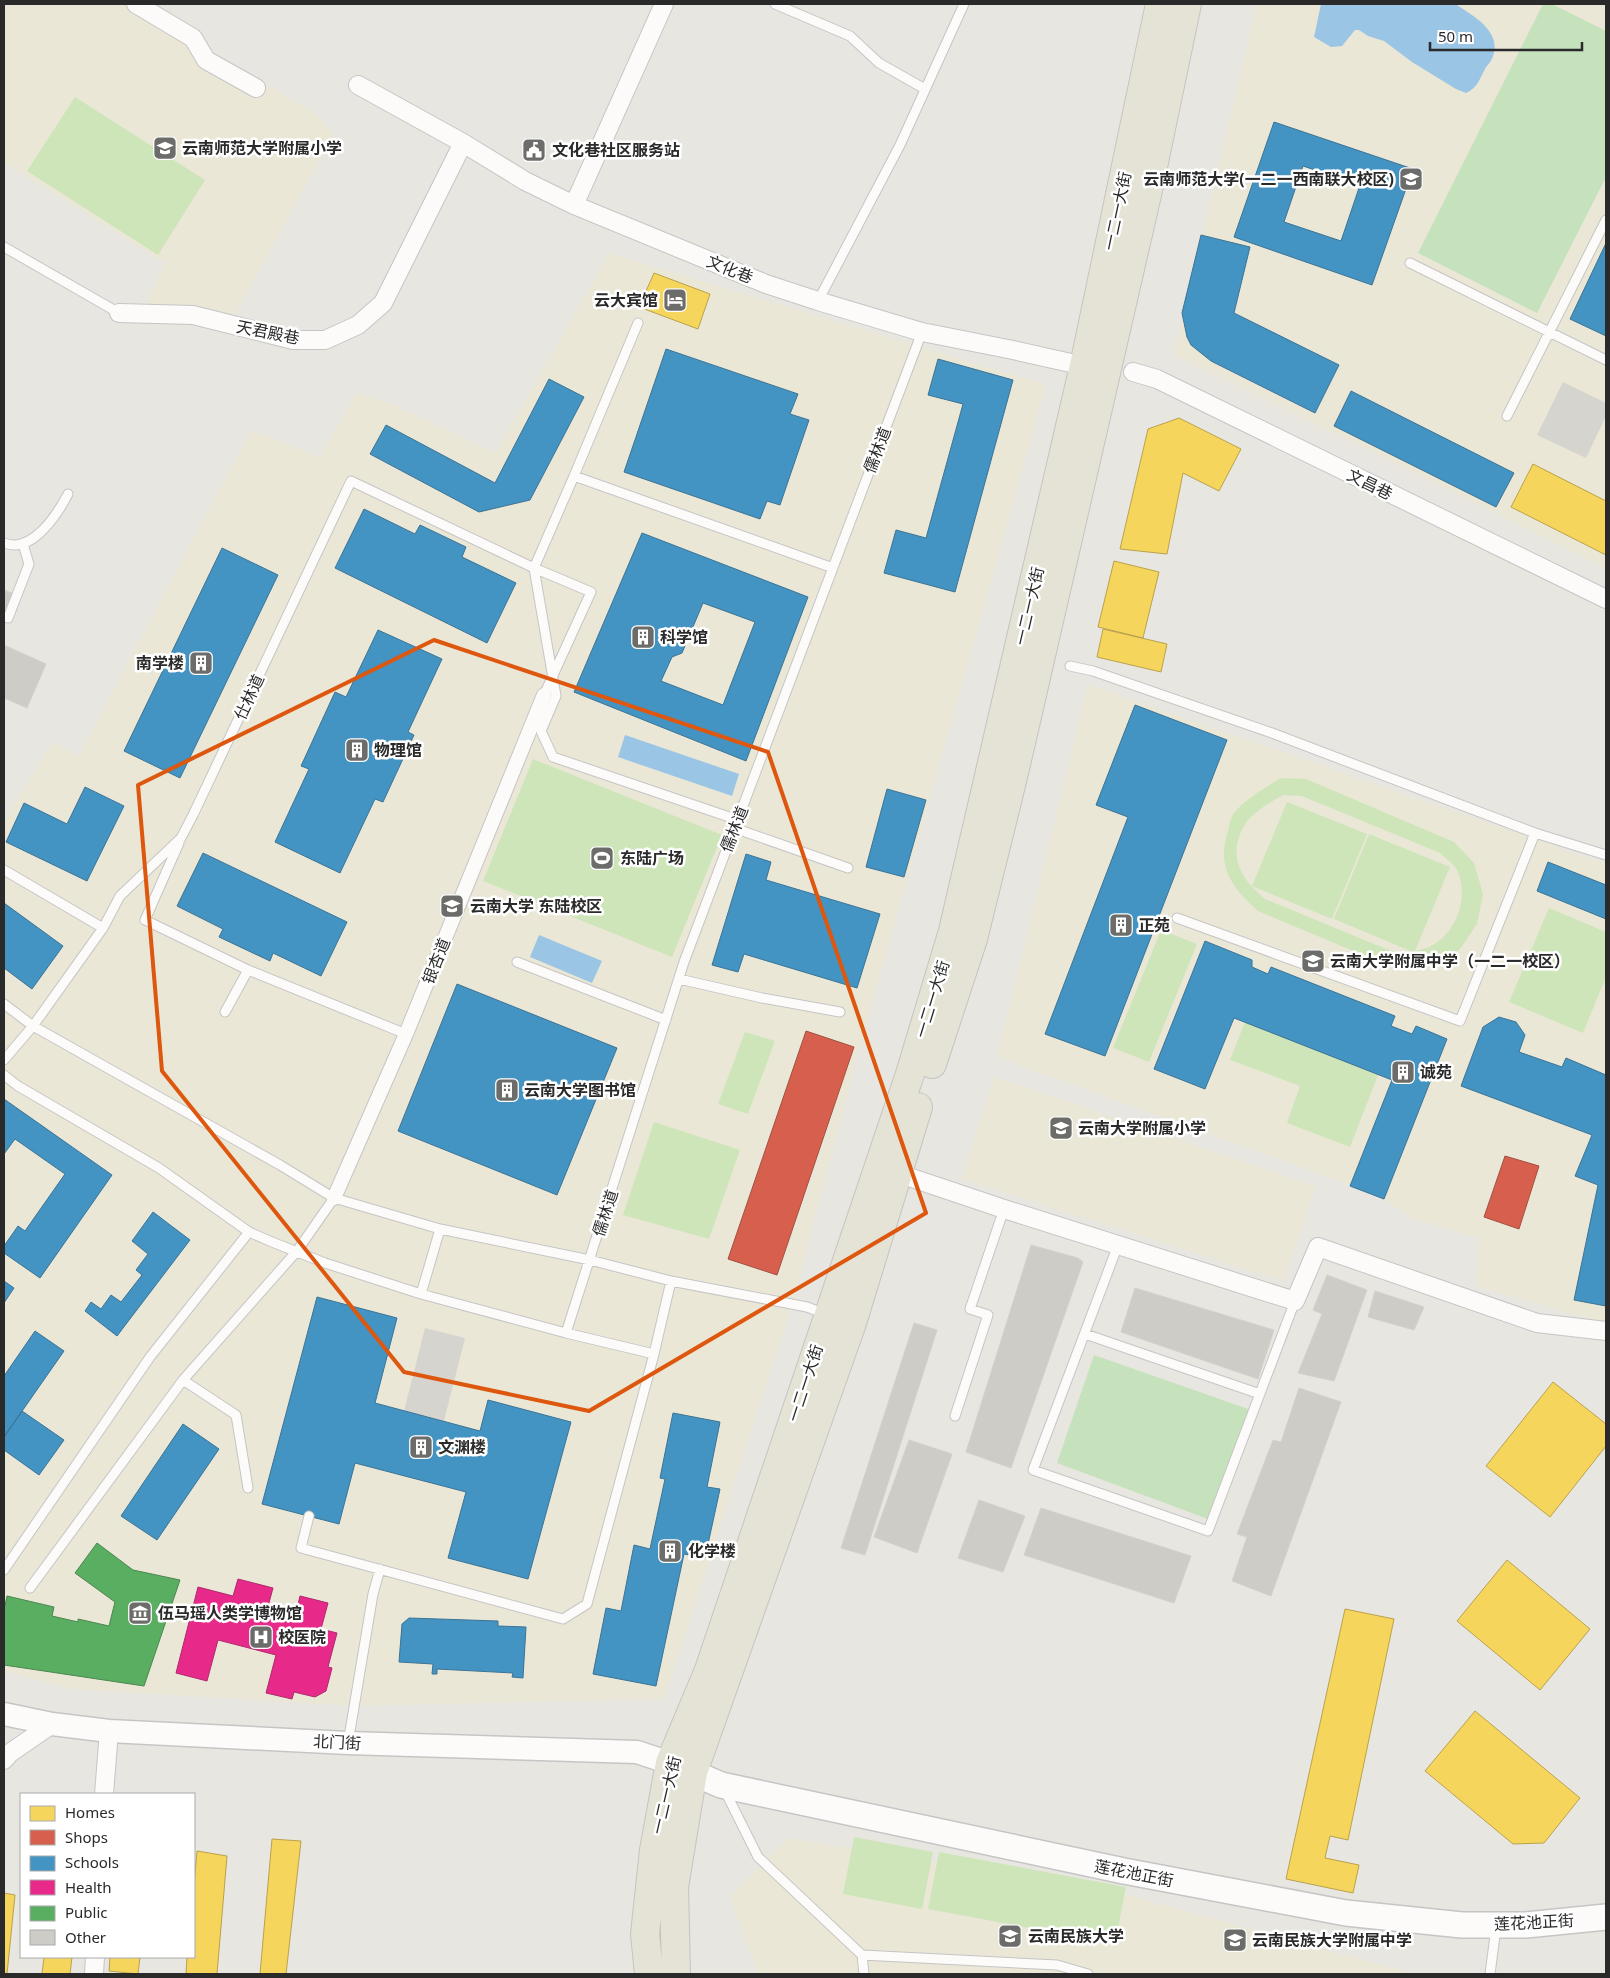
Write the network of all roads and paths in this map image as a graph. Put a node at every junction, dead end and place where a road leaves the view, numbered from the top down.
1 (136, 4) edge
2 (664, 4) edge
3 (775, 4) edge
4 (964, 4) edge
5 (1160, 4) edge
6 (1188, 4) edge
7 (358, 84) dead end
8 (256, 88) dead end
9 (925, 89) junction
10 (464, 143) junction
11 (574, 206) junction
12 (1606, 220) edge
13 (4, 247) edge
14 (1410, 263) dead end
15 (818, 301) junction
16 (119, 313) joint
17 (638, 323) dead end
18 (922, 332) junction
19 (1550, 333) junction
20 (1606, 360) edge
21 (1095, 369) junction
22 (1132, 372) dead end
23 (1507, 416) dead end
24 (574, 476) junction
25 (68, 494) dead end
26 (4, 543) edge
27 (24, 544) junction
28 (534, 568) junction
29 (833, 568) junction
30 (1606, 599) edge
31 (4, 617) edge
32 (1070, 666) dead end
33 (552, 678) junction
34 (544, 695) joint
35 (736, 824) junction
36 (1535, 833) junction
37 (181, 838) junction
38 (1606, 855) edge
39 (848, 868) dead end
40 (4, 870) edge
41 (1177, 918) dead end
42 (103, 928) junction
43 (517, 962) dead end
44 (248, 970) junction
45 (679, 979) junction
46 (4, 1004) edge
47 (226, 1012) dead end
48 (840, 1012) dead end
49 (666, 1020) junction
50 (33, 1026) junction
51 (406, 1034) junction
52 (4, 1060) edge
53 (4, 1074) edge
54 (897, 1173) junction
55 (334, 1198) junction
56 (1004, 1209) junction
57 (440, 1229) junction
58 (249, 1232) junction
59 (1118, 1245) junction
60 (297, 1251) junction
61 (590, 1260) junction
62 (671, 1281) junction
63 (421, 1294) junction
64 (1295, 1301) junction
65 (840, 1319) junction
66 (1606, 1331) edge
67 (566, 1333) junction
68 (1085, 1334) junction
69 (654, 1354) junction
70 (183, 1380) junction
71 (1260, 1394) junction
72 (955, 1416) dead end
73 (248, 1488) dead end
74 (309, 1516) dead end
75 (4, 1570) edge
76 (380, 1570) junction
77 (30, 1588) dead end
78 (4, 1714) edge
79 (52, 1724) junction
80 (109, 1731) junction
81 (348, 1743) junction
82 (4, 1760) edge
83 (682, 1768) junction
84 (721, 1785) junction
85 (104, 1793) edge
86 (1606, 1917) edge
87 (1497, 1925) junction
88 (862, 1955) junction
89 (95, 1958) edge
90 (94, 1974) edge
91 (650, 1974) edge
92 (676, 1974) edge
93 (864, 1974) edge
94 (1088, 1974) edge
95 (1490, 1974) edge

1 - 8 street
2 - 11 street
3 - 9 lane
4 - 9 lane
5 - 21 main road, 一二一大街
6 - 21 main road, 一二一大街
7 - 10 street
9 - 15 lane
10 - 11 street
10 - 16 street, 天君殿巷
11 - 15 street, 文化巷
12 - 19 lane
13 - 16 lane, 天君殿巷
14 - 19 lane
15 - 18 street, 文化巷
17 - 24 lane
18 - 21 street, 文化巷
18 - 29 lane, 儒林道
19 - 20 lane
19 - 23 lane
21 - 54 main road, 一二一大街
21 - 65 main road, 一二一大街
22 - 30 street, 文昌巷
24 - 28 lane
24 - 29 lane
25 - 27 lane
26 - 27 lane
27 - 31 lane
28 - 33 lane
28 - 33 lane
28 - 37 lane, 仕林道
29 - 35 lane, 儒林道
32 - 36 lane
33 - 34 lane
33 - 35 lane
34 - 51 street, 银杏道
35 - 39 lane
35 - 45 lane, 儒林道
36 - 38 lane
36 - 41 lane
37 - 42 lane, 仕林道
37 - 44 lane
40 - 42 lane
42 - 50 lane, 仕林道
43 - 49 lane
44 - 47 lane
44 - 51 lane
45 - 48 lane
45 - 49 lane, 儒林道
46 - 50 lane
49 - 61 lane, 儒林道
50 - 52 lane, 仕林道
50 - 55 lane
51 - 55 street, 银杏道
53 - 58 lane
54 - 56 street
54 - 65 main road, 一二一大街
55 - 57 lane
55 - 60 lane
56 - 59 street
56 - 72 lane
57 - 61 lane
57 - 63 lane
58 - 60 lane
58 - 75 lane
59 - 64 street
59 - 68 lane
60 - 63 lane
60 - 70 lane
61 - 62 lane
61 - 67 lane, 儒林道
62 - 65 lane
62 - 69 lane
63 - 67 lane
64 - 66 street
64 - 71 lane
65 - 83 main road, 一二一大街
67 - 69 lane
68 - 71 lane
68 - 71 lane
69 - 76 lane
70 - 73 lane
70 - 77 lane
74 - 76 lane
76 - 81 lane
78 - 79 street, 北门街
79 - 80 street, 北门街
79 - 82 street
80 - 81 street, 北门街
80 - 85 street
81 - 83 street, 北门街
83 - 84 main road, 莲花池正街
83 - 91 main road, 一二一大街
83 - 92 main road, 一二一大街
84 - 87 main road, 莲花池正街
84 - 88 lane
86 - 87 main road, 莲花池正街
87 - 95 lane
88 - 93 lane
88 - 94 lane
89 - 90 street

